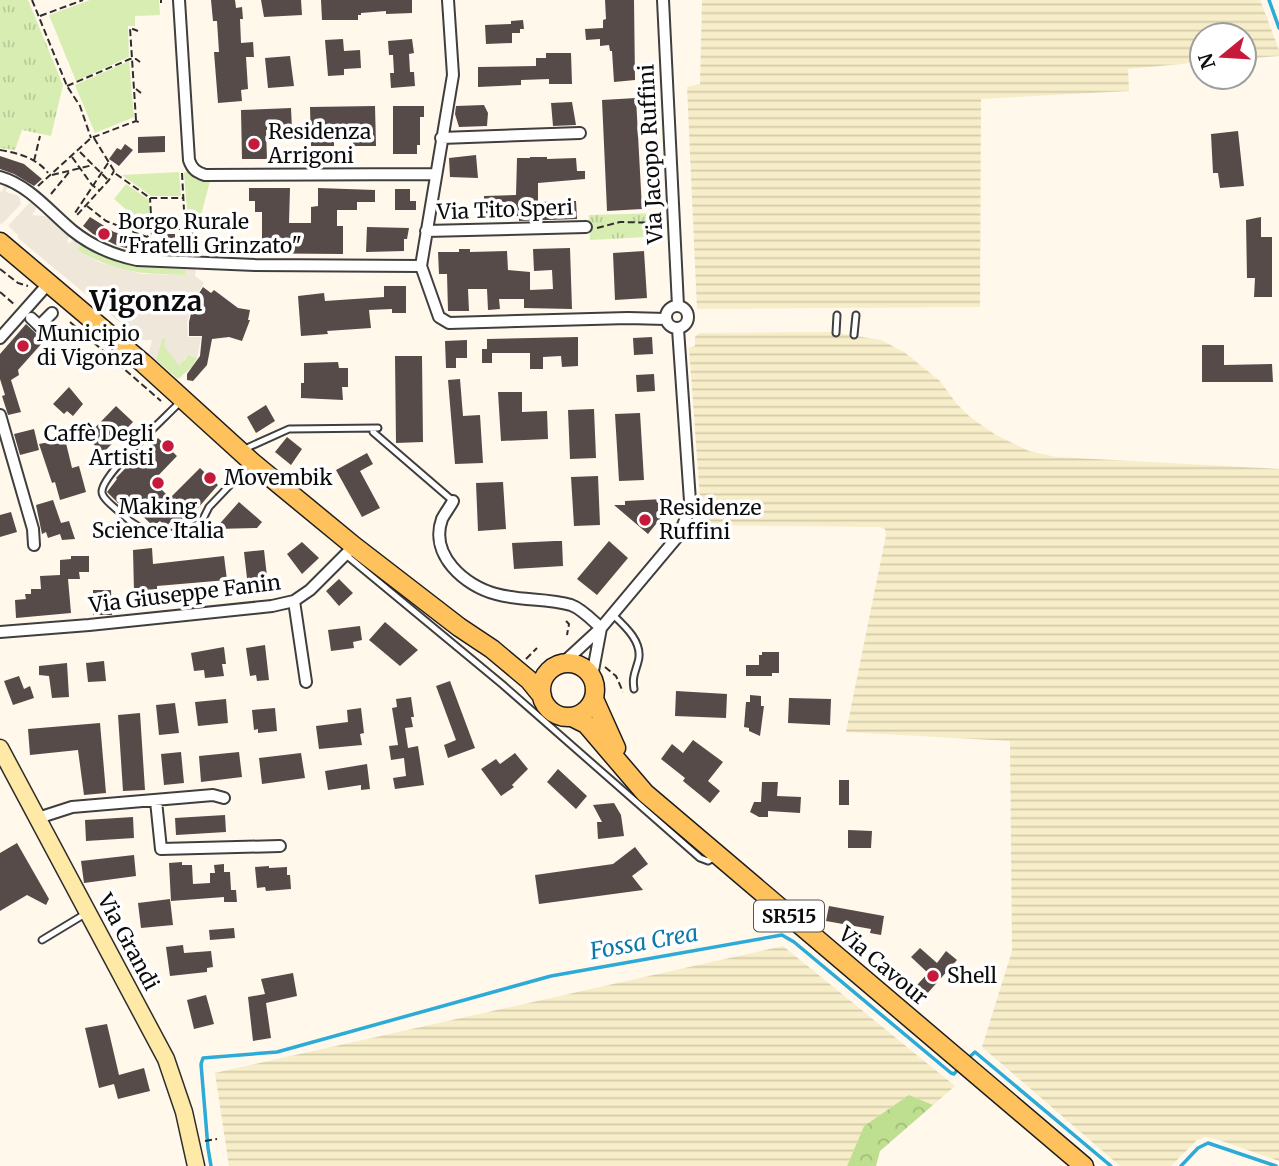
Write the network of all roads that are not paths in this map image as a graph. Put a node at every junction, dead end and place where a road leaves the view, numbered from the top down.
1 (180, 0) edge
2 (448, 0) edge
3 (663, 0) edge
4 (580, 133) dead end
5 (441, 138) junction
6 (436, 173) junction
7 (0, 177) edge
8 (586, 227) road end
9 (426, 231) junction
10 (0, 242) edge
11 (421, 266) junction
12 (48, 284) junction
13 (678, 306) junction
14 (52, 313) dead end
15 (837, 315) dead end
16 (856, 315) dead end
17 (666, 319) junction
18 (678, 329) junction
19 (836, 333) dead end
20 (49, 335) dead end
21 (854, 335) dead end
22 (0, 338) edge
23 (181, 400) junction
24 (0, 415) edge
25 (248, 458) junction
26 (453, 500) joint
27 (34, 544) dead end
28 (350, 550) junction
29 (294, 601) junction
30 (612, 614) junction
31 (601, 628) junction
32 (0, 632) edge
33 (492, 649) junction
34 (558, 665) junction
35 (598, 671) junction
36 (306, 682) dead end
37 (634, 689) dead end
38 (542, 696) junction
39 (594, 699) junction
40 (572, 717) junction
41 (0, 748) edge
42 (624, 771) junction
43 (228, 799) dead end
44 (156, 800) junction
45 (38, 818) junction
46 (280, 846) dead end
47 (717, 855) junction
48 (88, 913) junction
49 (42, 940) dead end
50 (195, 1166) edge
51 (1084, 1166) edge

1 - 6 street
2 - 5 street
3 - 13 street, Via Jacopo Ruffini
4 - 5 street
5 - 6 street
6 - 9 street
7 - 11 street
8 - 9 street, Via Tito Speri
9 - 11 street
10 - 12 main road
11 - 17 street
12 - 22 street
12 - 23 main road
13 - 17 street
13 - 18 street, Via Jacopo Ruffini
14 - 20 street
15 - 19 lane
16 - 21 lane
17 - 18 street
18 - 30 street, Via Jacopo Ruffini
23 - 25 main road
23 - 25 lane
24 - 27 street
25 - 26 lane
25 - 28 main road
26 - 31 street
28 - 29 street, Via Giuseppe Fanin
28 - 33 main road
28 - 47 lane
29 - 32 street, Via Giuseppe Fanin
29 - 36 street
30 - 31 street, Via Jacopo Ruffini
30 - 37 lane
31 - 34 street, Via Jacopo Ruffini
31 - 35 street, Via Jacopo Ruffini
33 - 34 main road
33 - 38 main road
34 - 35 main road
34 - 38 main road
35 - 39 main road
38 - 40 main road
39 - 40 main road
39 - 42 main road, Via Cavour / SR515
40 - 42 main road, Via Cavour / SR515
41 - 45 main road, Via Grandi
42 - 47 main road, Via Cavour / SR515
43 - 44 street
44 - 45 street
44 - 46 street
45 - 48 main road, Via Grandi
47 - 51 main road, Via Cavour / SR515
48 - 49 lane
48 - 50 main road, Via Grandi

